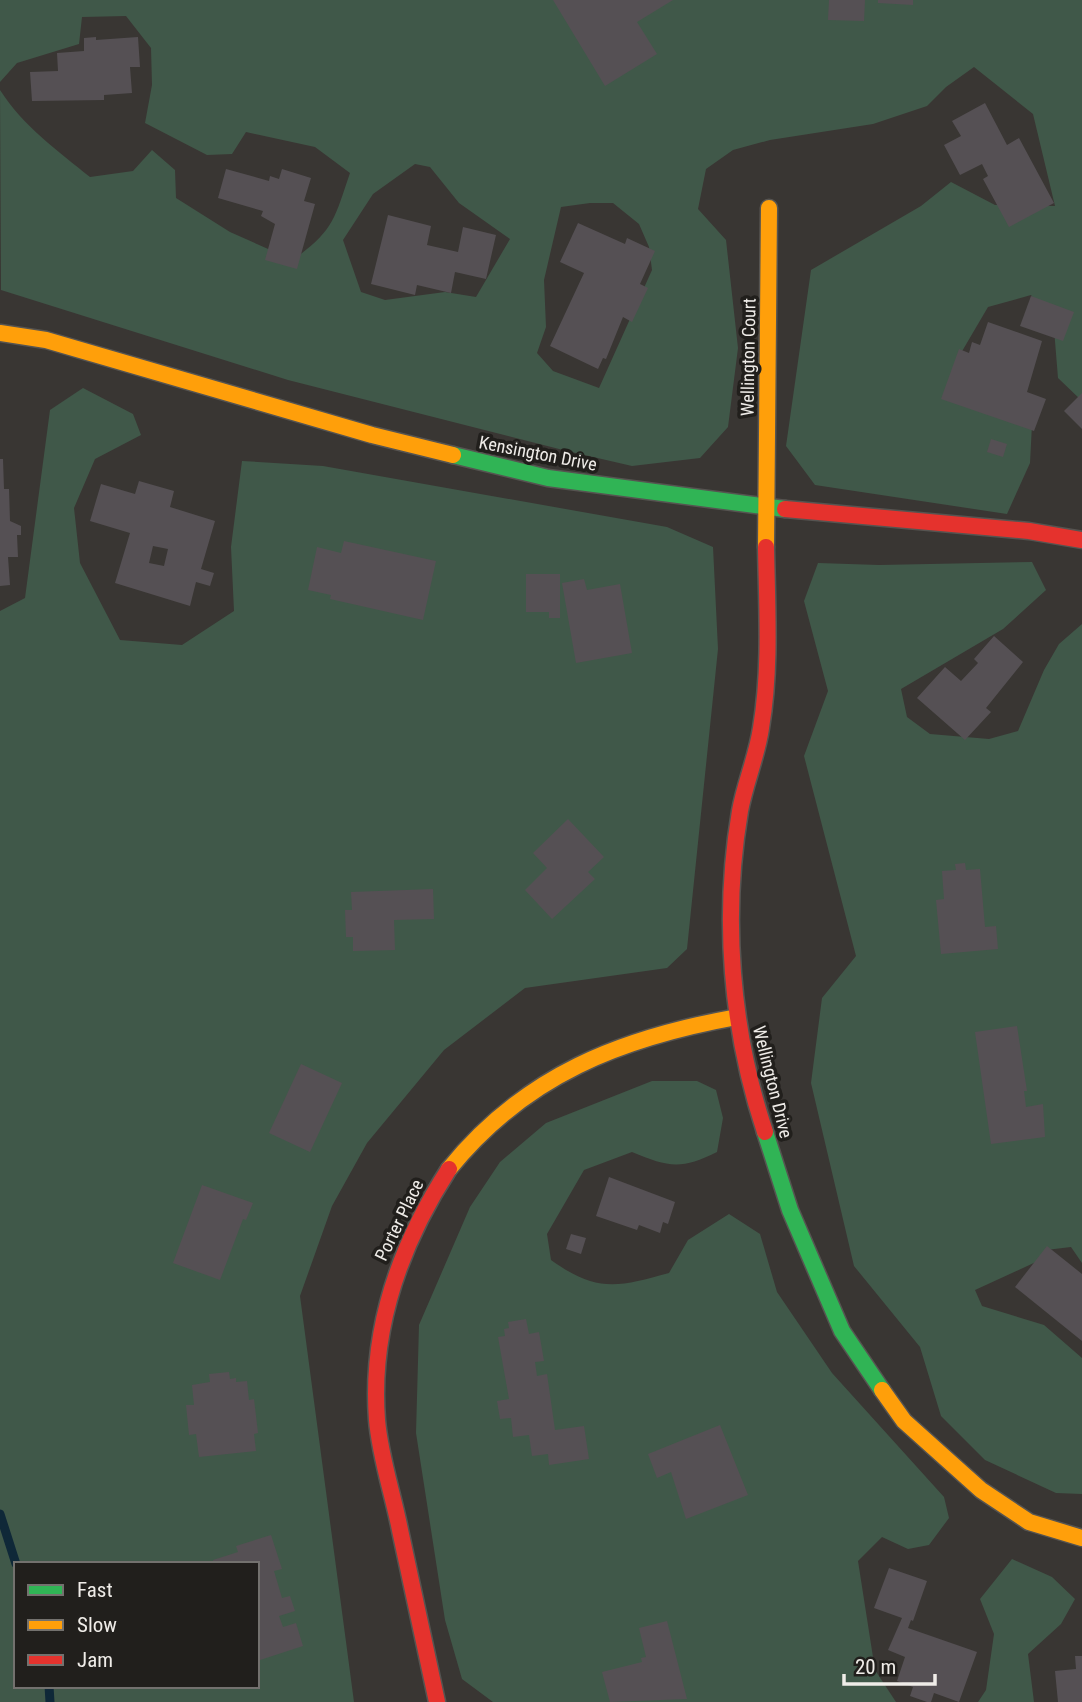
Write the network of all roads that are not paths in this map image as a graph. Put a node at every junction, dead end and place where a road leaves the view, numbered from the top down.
1 (769, 208) dead end
2 (0, 333) edge
3 (765, 507) junction
4 (1082, 540) edge
5 (737, 1017) junction
6 (1082, 1538) edge
7 (437, 1702) edge

1 - 3 street, Wellington Court
2 - 3 street, Kensington Drive
3 - 4 street, Kensington Drive
3 - 5 street, Wellington Drive
5 - 6 street, Wellington Drive
5 - 7 street, Porter Place

